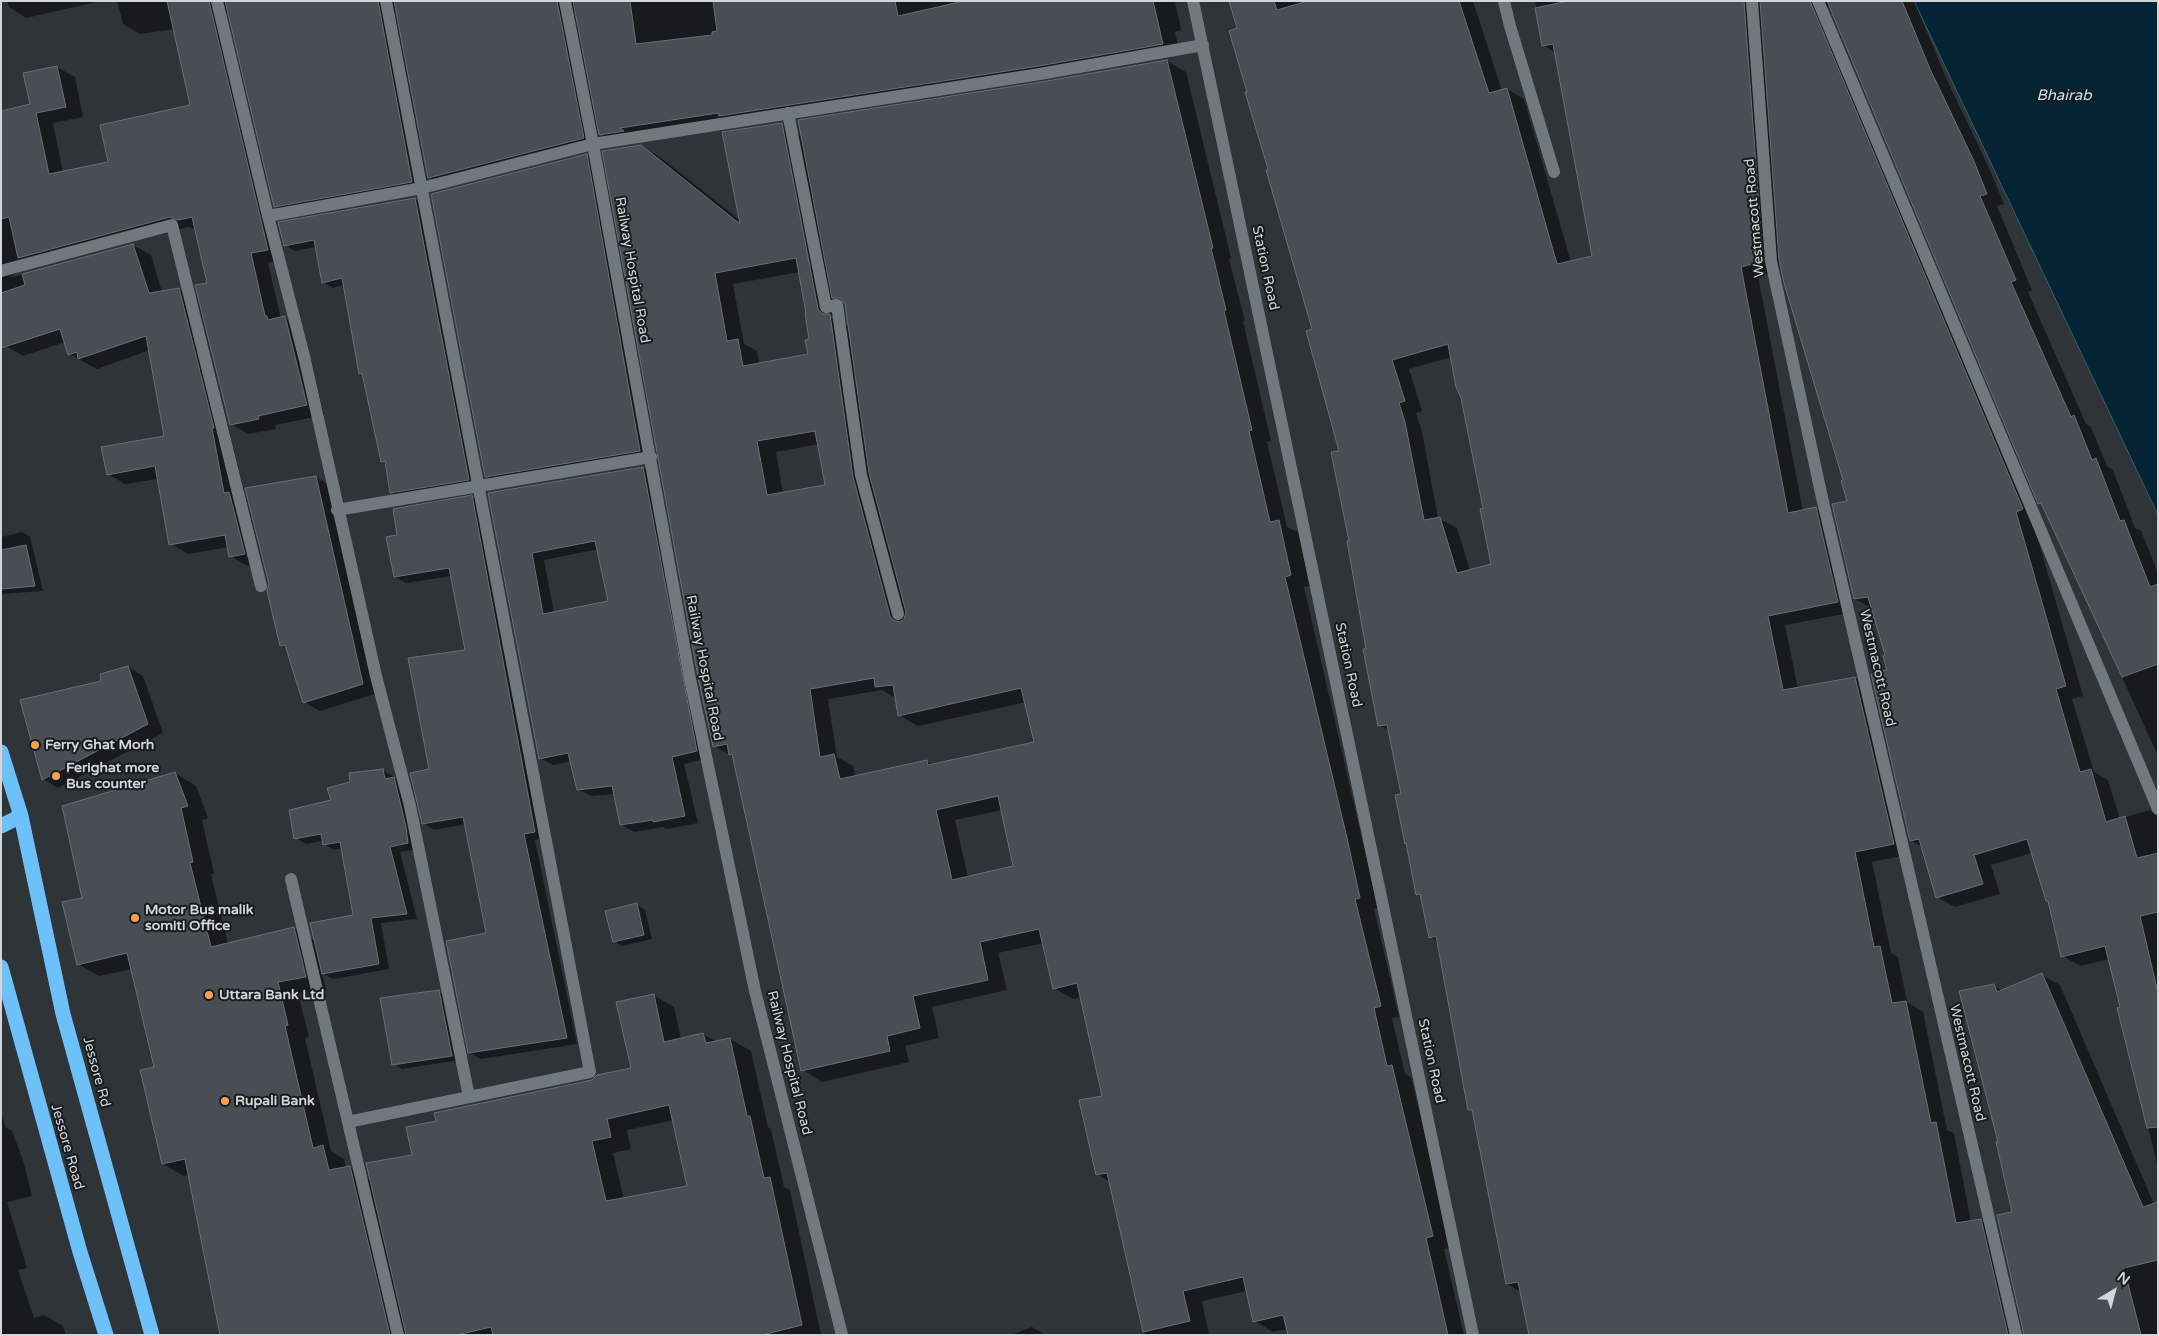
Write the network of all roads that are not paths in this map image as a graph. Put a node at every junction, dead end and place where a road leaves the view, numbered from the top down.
1 (217, 1) edge
2 (386, 1) edge
3 (565, 1) edge
4 (1193, 1) edge
5 (1504, 1) edge
6 (1752, 1) edge
7 (1818, 1) edge
8 (1203, 45) junction
9 (788, 113) junction
10 (593, 144) junction
11 (1554, 172) dead end
12 (422, 188) junction
13 (268, 216) junction
14 (1, 271) edge
15 (651, 457) junction
16 (479, 487) junction
17 (337, 510) junction
18 (261, 586) dead end
19 (898, 614) dead end
20 (1, 752) edge
21 (2158, 809) edge
22 (21, 816) junction
23 (1, 826) edge
24 (291, 880) dead end
25 (1, 967) edge
26 (469, 1097) junction
27 (348, 1122) junction
28 (106, 1335) edge
29 (152, 1335) edge
30 (398, 1335) edge
31 (842, 1335) edge
32 (1473, 1335) edge
33 (2016, 1335) edge

1 - 13 street
2 - 12 street
3 - 10 street, Railway Hospital Road
4 - 8 street, Station Road
5 - 11 street
6 - 33 street, Westmacott Road
7 - 21 street
8 - 9 street
8 - 32 street, Station Road
9 - 10 street
9 - 19 street
10 - 12 street
10 - 15 street, Railway Hospital Road
12 - 13 street
12 - 16 street
13 - 17 street
14 - 18 street
15 - 16 street
15 - 31 street, Railway Hospital Road
16 - 17 street
16 - 26 street
17 - 26 street
20 - 22 highway, Jessore Rd
22 - 23 highway
22 - 29 highway, Jessore Rd
24 - 27 street
25 - 28 highway, Jessore Road
26 - 27 street
27 - 30 street

